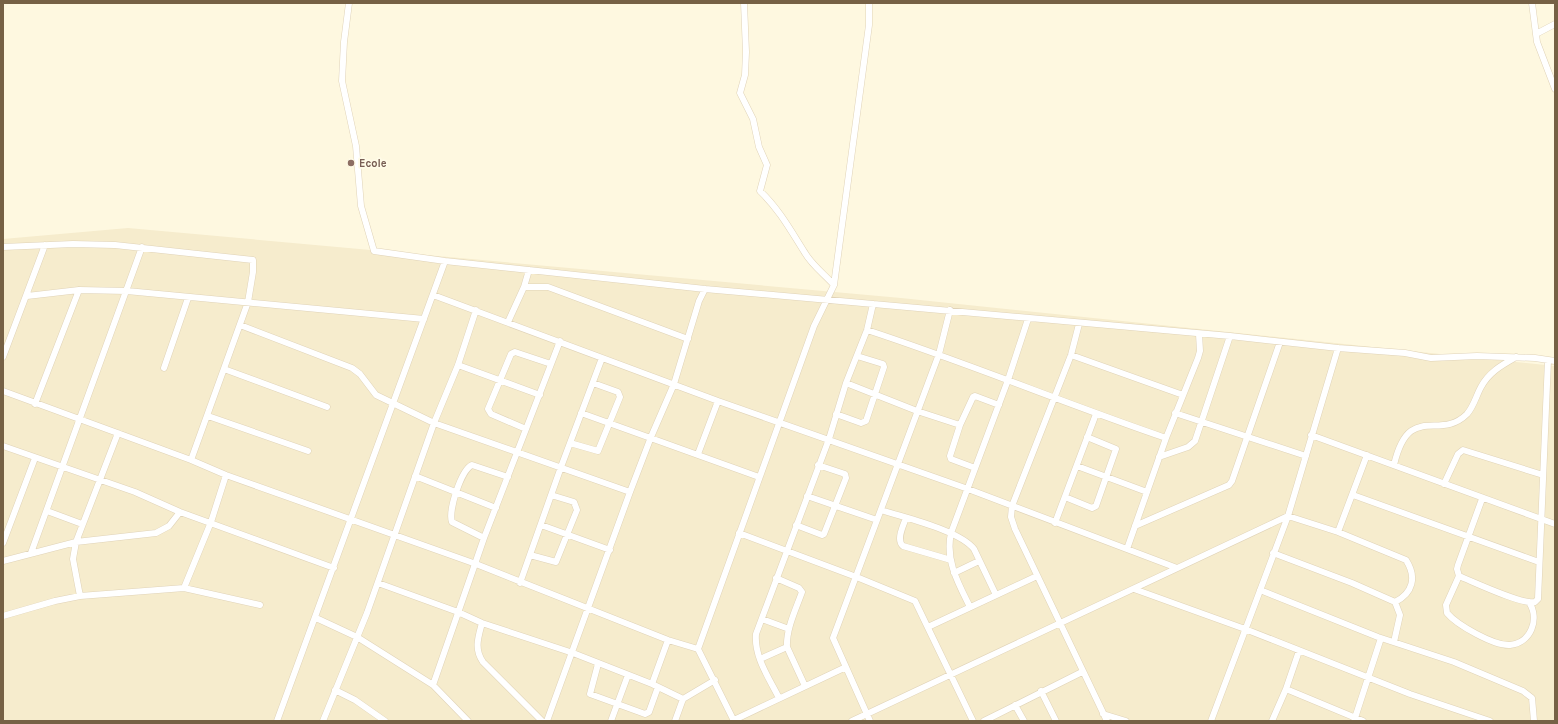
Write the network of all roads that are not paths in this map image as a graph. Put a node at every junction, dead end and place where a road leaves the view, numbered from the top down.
1 (349, 3) edge
2 (744, 3) edge
3 (869, 3) edge
4 (1532, 3) edge
5 (1555, 24) edge
6 (1536, 34) junction
7 (1555, 89) edge
8 (44, 245) junction
9 (142, 247) junction
10 (3, 248) edge
11 (445, 261) junction
12 (529, 270) junction
13 (834, 285) junction
14 (524, 287) junction
15 (705, 289) junction
16 (79, 290) junction
17 (127, 291) junction
18 (433, 294) junction
19 (27, 296) junction
20 (188, 298) junction
21 (826, 300) junction
22 (248, 302) junction
23 (873, 304) junction
24 (476, 310) junction
25 (950, 310) junction
26 (1028, 318) junction
27 (424, 319) junction
28 (508, 322) junction
29 (1079, 324) junction
30 (240, 325) junction
31 (867, 330) junction
32 (1199, 334) junction
33 (1230, 336) junction
34 (688, 339) junction
35 (560, 341) junction
36 (1280, 342) junction
37 (1338, 348) junction
38 (939, 354) junction
39 (1071, 355) junction
40 (857, 356) junction
41 (3, 357) edge
42 (1516, 357) junction
43 (602, 358) junction
44 (1548, 360) junction
45 (1555, 361) edge
46 (551, 364) junction
47 (458, 365) junction
48 (164, 368) dead end
49 (224, 369) junction
50 (500, 380) junction
51 (1008, 380) junction
52 (593, 383) junction
53 (846, 383) junction
54 (674, 384) junction
55 (3, 391) edge
56 (540, 395) junction
57 (875, 395) junction
58 (1182, 395) junction
59 (1053, 398) junction
60 (718, 401) junction
61 (393, 403) junction
62 (35, 404) junction
63 (999, 405) junction
64 (327, 407) dead end
65 (917, 411) junction
66 (581, 413) junction
67 (1175, 413) junction
68 (836, 414) junction
69 (1096, 414) junction
70 (208, 416) junction
71 (78, 419) junction
72 (609, 422) junction
73 (779, 422) junction
74 (1201, 423) junction
75 (434, 424) junction
76 (960, 426) junction
77 (526, 429) junction
78 (118, 433) junction
79 (1246, 436) junction
80 (1311, 436) junction
81 (651, 437) junction
82 (1088, 437) junction
83 (1166, 438) junction
84 (829, 439) junction
85 (570, 443) junction
86 (3, 446) edge
87 (308, 451) dead end
88 (518, 452) junction
89 (698, 454) junction
90 (1367, 454) junction
91 (1306, 456) junction
92 (1159, 457) junction
93 (35, 458) junction
94 (191, 460) junction
95 (897, 464) junction
96 (818, 465) junction
97 (1394, 465) junction
98 (1077, 466) junction
99 (561, 467) junction
100 (61, 468) junction
101 (975, 468) junction
102 (226, 475) junction
103 (1543, 475) junction
104 (415, 476) junction
105 (508, 477) junction
106 (759, 477) junction
107 (1106, 477) junction
108 (99, 480) junction
109 (1444, 484) junction
110 (968, 489) junction
111 (630, 492) junction
112 (1146, 492) junction
113 (456, 493) junction
114 (551, 495) junction
115 (1352, 495) junction
116 (807, 496) junction
117 (1065, 497) junction
118 (1482, 499) junction
119 (835, 505) junction
120 (1012, 506) junction
121 (496, 508) junction
122 (881, 510) junction
123 (47, 511) junction
124 (180, 512) junction
125 (1288, 516) junction
126 (352, 518) junction
127 (906, 518) junction
128 (1541, 519) junction
129 (877, 520) junction
130 (211, 522) junction
131 (1055, 523) junction
132 (82, 524) junction
133 (1555, 524) edge
134 (541, 525) junction
135 (796, 525) junction
136 (1135, 526) junction
137 (1338, 532) junction
138 (739, 533) junction
139 (951, 533) junction
140 (394, 535) junction
141 (568, 535) junction
142 (1469, 537) junction
143 (484, 538) junction
144 (76, 542) junction
145 (3, 543) edge
146 (1127, 549) junction
147 (610, 550) junction
148 (786, 552) junction
149 (31, 553) junction
150 (1274, 553) junction
151 (530, 555) junction
152 (951, 560) junction
153 (3, 561) edge
154 (979, 561) junction
155 (1539, 562) junction
156 (476, 564) junction
157 (334, 568) junction
158 (1177, 568) junction
159 (954, 573) junction
160 (1037, 576) junction
161 (1459, 576) junction
162 (856, 577) junction
163 (776, 578) junction
164 (378, 583) junction
165 (520, 583) junction
166 (184, 588) junction
167 (1134, 589) junction
168 (1260, 590) junction
169 (996, 595) junction
170 (80, 596) junction
171 (1395, 602) junction
172 (1529, 602) junction
173 (260, 605) dead end
174 (970, 607) junction
175 (589, 608) junction
176 (458, 612) junction
177 (3, 616) edge
178 (316, 618) junction
179 (762, 619) junction
180 (1059, 622) junction
181 (482, 623) junction
182 (928, 627) junction
183 (789, 629) junction
184 (1245, 629) junction
185 (357, 637) junction
186 (1381, 638) junction
187 (668, 640) junction
188 (1394, 642) junction
189 (787, 647) junction
190 (698, 649) junction
191 (1299, 652) junction
192 (573, 653) junction
193 (760, 659) junction
194 (598, 664) junction
195 (846, 667) junction
196 (1082, 672) junction
197 (951, 673) junction
198 (628, 675) junction
199 (1367, 677) junction
200 (715, 680) junction
201 (433, 685) junction
202 (655, 686) junction
203 (805, 686) junction
204 (1286, 689) junction
205 (335, 690) junction
206 (1041, 691) junction
207 (779, 698) junction
208 (683, 699) junction
209 (617, 704) junction
210 (1015, 705) junction
211 (867, 714) junction
212 (1103, 714) junction
213 (463, 716) junction
214 (734, 720) edge
215 (1354, 720) edge
216 (277, 721) edge
217 (323, 721) edge
218 (385, 721) edge
219 (458, 721) edge
220 (468, 721) edge
221 (542, 721) edge
222 (547, 721) edge
223 (611, 721) edge
224 (675, 721) edge
225 (852, 721) edge
226 (870, 721) edge
227 (973, 721) edge
228 (984, 721) edge
229 (1024, 721) edge
230 (1056, 721) edge
231 (1107, 721) edge
232 (1126, 721) edge
233 (1211, 721) edge
234 (1272, 721) edge
235 (1363, 721) edge
236 (1488, 721) edge
237 (1534, 721) edge

1 - 11 street
2 - 13 street
3 - 13 street
4 - 6 street
5 - 6 street
6 - 7 street
8 - 9 street
8 - 10 street
8 - 19 street
9 - 17 street
9 - 22 street
11 - 12 street
11 - 18 street
12 - 14 street
12 - 15 street
13 - 21 street
14 - 28 street
14 - 34 street
15 - 21 street
15 - 34 street
16 - 17 street
16 - 19 street
16 - 62 street
17 - 20 street
17 - 71 street
18 - 24 street
18 - 27 street
19 - 41 street
20 - 22 street
20 - 48 street
21 - 23 street
21 - 73 street
22 - 27 street
22 - 30 street
23 - 25 street
23 - 31 street
24 - 28 street
24 - 47 street
25 - 26 street
25 - 38 street
26 - 29 street
26 - 51 street
27 - 61 street
28 - 35 street
29 - 32 street
29 - 39 street
30 - 49 street
30 - 61 street
31 - 38 street
31 - 40 street
32 - 33 street
32 - 58 street
33 - 36 street
33 - 74 street
34 - 54 street
35 - 43 street
35 - 46 street
36 - 37 street
36 - 79 street
37 - 42 street
37 - 80 street
38 - 51 street
38 - 65 street
39 - 58 street
39 - 59 street
40 - 53 street
40 - 57 street
42 - 44 street
42 - 97 street
43 - 52 street
43 - 54 street
44 - 45 street
44 - 103 street
46 - 50 street
46 - 56 street
47 - 50 street
47 - 75 street
49 - 64 street
49 - 70 street
50 - 56 street
50 - 77 street
51 - 59 street
51 - 63 street
52 - 66 street
52 - 72 street
53 - 57 street
53 - 68 street
54 - 60 street
54 - 81 street
55 - 62 street
56 - 77 street
57 - 65 street
57 - 68 street
58 - 67 street
59 - 69 street
59 - 120 street
60 - 73 street
60 - 89 street
61 - 75 street
61 - 126 street
62 - 71 street
63 - 76 street
63 - 101 street
65 - 76 street
65 - 95 street
66 - 72 street
66 - 85 street
67 - 74 street
67 - 83 street
68 - 84 street
69 - 82 street
69 - 83 street
70 - 87 street
70 - 94 street
71 - 78 street
71 - 100 street
72 - 81 street
72 - 85 street
73 - 84 street
73 - 106 street
74 - 79 street
74 - 92 street
75 - 88 street
75 - 104 street
76 - 101 street
77 - 88 street
78 - 94 street
78 - 108 street
79 - 91 street
79 - 136 street
80 - 90 street
80 - 91 street
81 - 89 street
81 - 111 street
82 - 98 street
82 - 107 street
83 - 92 street
84 - 95 street
84 - 96 street
85 - 99 street
86 - 93 street
88 - 99 street
88 - 105 street
89 - 106 street
90 - 97 street
90 - 115 street
91 - 125 street
92 - 112 street
93 - 100 street
93 - 145 street
94 - 102 street
95 - 110 street
95 - 122 street
96 - 116 street
96 - 119 street
97 - 109 street
98 - 107 street
98 - 117 street
99 - 111 street
99 - 114 street
100 - 108 street
100 - 123 street
101 - 110 street
102 - 126 street
102 - 130 street
103 - 109 street
103 - 128 street
104 - 113 street
104 - 140 street
105 - 113 street
105 - 121 street
106 - 138 street
107 - 112 street
107 - 117 street
108 - 124 street
108 - 132 street
109 - 118 street
110 - 120 street
110 - 139 street
111 - 147 street
112 - 136 street
113 - 121 street
113 - 143 street
114 - 134 street
114 - 141 street
115 - 137 street
115 - 142 street
116 - 119 street
116 - 135 street
117 - 131 street
118 - 128 street
118 - 142 street
119 - 129 street
119 - 135 street
120 - 131 street
120 - 160 street
121 - 143 street
122 - 127 street
122 - 129 street
123 - 132 street
123 - 149 street
124 - 130 street
124 - 144 street
125 - 137 street
125 - 150 street
125 - 158 street
126 - 140 street
126 - 157 street
127 - 139 street
127 - 152 street
128 - 133 street
128 - 155 street
129 - 162 street
130 - 157 street
130 - 166 street
131 - 146 street
132 - 144 street
134 - 141 street
134 - 151 street
135 - 148 street
136 - 146 street
137 - 171 street
138 - 148 street
138 - 190 street
139 - 152 street
139 - 154 street
140 - 156 street
140 - 164 street
141 - 147 street
141 - 151 street
142 - 155 street
142 - 161 street
143 - 156 street
144 - 149 street
144 - 170 street
146 - 158 street
147 - 175 street
148 - 162 street
148 - 163 street
149 - 153 street
150 - 168 street
150 - 171 street
151 - 165 street
152 - 159 street
154 - 159 street
154 - 169 street
155 - 172 street
156 - 165 street
156 - 176 street
157 - 178 street
158 - 167 street
159 - 174 street
160 - 169 street
160 - 180 street
161 - 172 street
161 - 172 street
162 - 182 street
162 - 195 street
163 - 179 street
163 - 183 street
164 - 176 street
164 - 185 street
165 - 175 street
166 - 170 street
166 - 173 street
167 - 180 street
167 - 184 street
168 - 184 street
168 - 186 street
169 - 174 street
170 - 177 street
171 - 188 street
174 - 182 street
175 - 187 street
175 - 192 street
176 - 181 street
176 - 201 street
178 - 185 street
178 - 216 street
179 - 183 street
179 - 193 street
180 - 196 street
180 - 197 street
181 - 192 street
181 - 221 street
182 - 197 street
183 - 189 street
184 - 191 street
184 - 233 street
185 - 201 street
185 - 205 street
186 - 188 street
186 - 199 street
187 - 190 street
187 - 202 street
188 - 237 street
189 - 193 street
189 - 203 street
190 - 200 street
191 - 199 street
191 - 204 street
192 - 194 street
192 - 222 street
193 - 207 street
194 - 198 street
194 - 209 street
195 - 203 street
195 - 211 street
196 - 206 street
196 - 212 street
197 - 211 street
197 - 227 street
198 - 202 street
198 - 209 street
199 - 215 street
199 - 236 street
200 - 208 street
200 - 214 street
201 - 213 street
202 - 208 street
202 - 209 street
203 - 207 street
204 - 215 street
204 - 234 street
205 - 217 street
205 - 218 street
206 - 210 street
206 - 230 street
207 - 214 street
208 - 224 street
209 - 223 street
210 - 228 street
210 - 229 street
211 - 225 street
211 - 226 street
212 - 231 street
212 - 232 street
213 - 219 street
213 - 220 street
215 - 235 street

